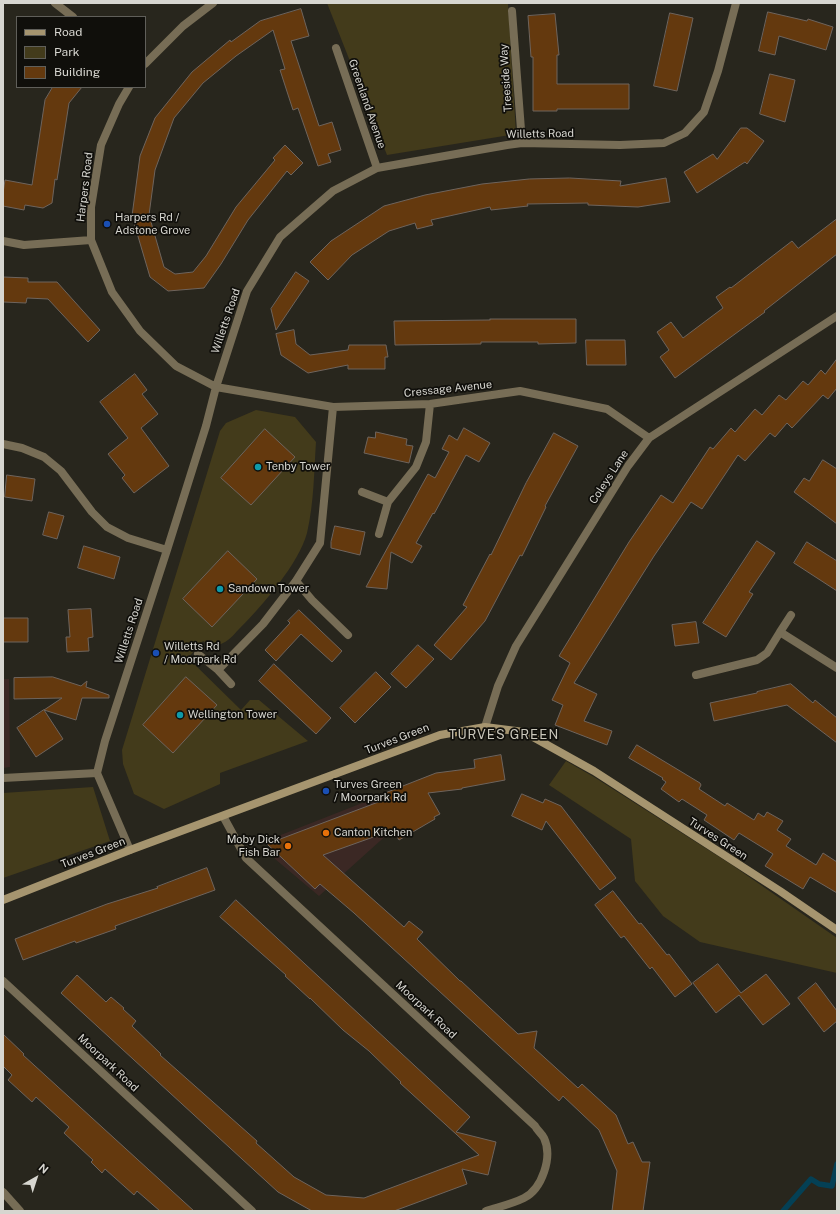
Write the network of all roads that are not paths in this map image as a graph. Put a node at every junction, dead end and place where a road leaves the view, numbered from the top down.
1 (55, 3) edge
2 (213, 3) edge
3 (736, 3) edge
4 (512, 11) dead end
5 (72, 16) edge
6 (336, 48) dead end
7 (146, 63) edge
8 (128, 88) edge
9 (522, 144) junction
10 (377, 168) junction
11 (91, 240) junction
12 (3, 241) edge
13 (837, 316) edge
14 (216, 387) junction
15 (430, 404) junction
16 (333, 407) junction
17 (649, 438) junction
18 (3, 444) edge
19 (362, 492) dead end
20 (388, 502) junction
21 (379, 534) dead end
22 (168, 550) junction
23 (296, 581) junction
24 (791, 614) dead end
25 (780, 632) junction
26 (348, 635) dead end
27 (198, 654) dead end
28 (837, 668) edge
29 (218, 670) junction
30 (696, 675) dead end
31 (231, 684) dead end
32 (485, 727) junction
33 (97, 773) junction
34 (3, 778) edge
35 (222, 816) junction
36 (130, 850) junction
37 (3, 900) edge
38 (837, 930) edge
39 (3, 981) edge
40 (3, 1192) edge
41 (20, 1211) edge
42 (252, 1211) edge
43 (486, 1211) edge

1 - 5 street
2 - 7 street
3 - 9 street, Willetts Road
4 - 9 street, Treeside Way
6 - 10 street, Greenland Avenue
8 - 11 street, Harpers Road
9 - 10 street, Willetts Road
10 - 14 street, Willetts Road
11 - 12 street
11 - 14 street, Harpers Road
13 - 17 street, Coleys Lane
14 - 16 street, Cressage Avenue
14 - 22 street, Willetts Road
15 - 16 street, Cressage Avenue
15 - 17 street, Cressage Avenue
15 - 20 street
16 - 23 street
17 - 32 street, Coleys Lane
18 - 22 street
19 - 20 street
20 - 21 street
22 - 33 street, Willetts Road
23 - 26 street
23 - 29 street
24 - 25 street
25 - 28 street
25 - 30 street
27 - 29 street
29 - 31 street
32 - 35 street, Turves Green
32 - 38 street, Turves Green
33 - 34 street
33 - 36 street
35 - 36 street, Turves Green
35 - 43 street, Moorpark Road
36 - 37 street, Turves Green
39 - 42 street, Moorpark Road
40 - 41 street

